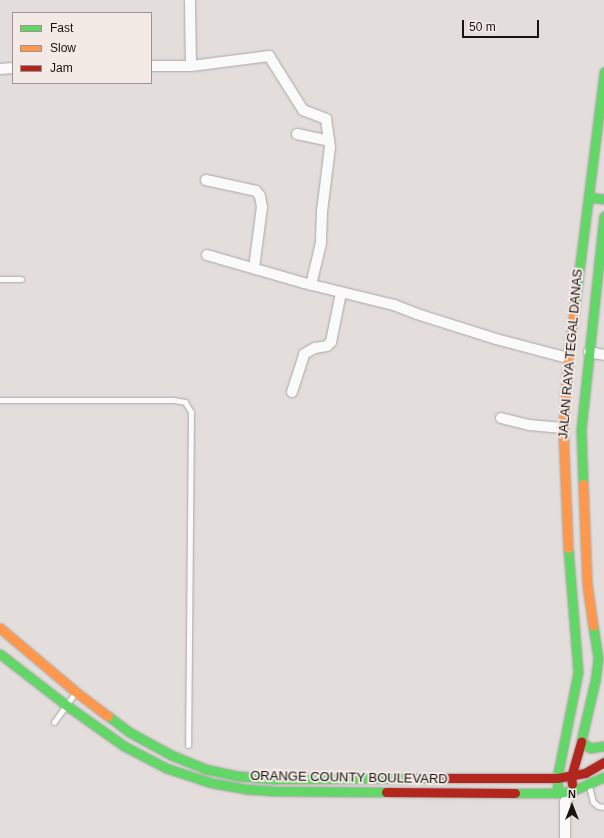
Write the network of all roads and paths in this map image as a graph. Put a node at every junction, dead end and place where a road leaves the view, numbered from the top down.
1 (190, 0) edge
2 (152, 66) edge
3 (191, 66) junction
4 (12, 68) edge
5 (0, 69) edge
6 (604, 72) edge
7 (297, 134) dead end
8 (329, 141) junction
9 (206, 180) dead end
10 (588, 197) junction
11 (604, 199) edge
12 (604, 216) edge
13 (207, 254) dead end
14 (254, 268) junction
15 (0, 279) edge
16 (21, 279) dead end
17 (311, 285) junction
18 (341, 293) junction
19 (589, 352) junction
20 (604, 355) edge
21 (568, 358) junction
22 (292, 392) dead end
23 (565, 396) junction
24 (584, 398) junction
25 (0, 400) edge
26 (501, 418) dead end
27 (563, 428) junction
28 (0, 628) edge
29 (0, 654) edge
30 (76, 692) junction
31 (66, 706) junction
32 (54, 722) dead end
33 (581, 741) junction
34 (188, 745) dead end
35 (604, 746) edge
36 (563, 755) junction
37 (604, 762) edge
38 (585, 773) junction
39 (574, 774) junction
40 (604, 777) edge
41 (557, 778) junction
42 (589, 785) junction
43 (572, 791) junction
44 (558, 793) junction
45 (565, 802) junction
46 (604, 807) edge
47 (565, 838) edge

1 - 3 street
2 - 3 street
3 - 8 street
4 - 5 street
6 - 10 street, JALAN RAYA TEGAL DANAS
7 - 8 street
8 - 17 street
9 - 14 street
10 - 11 street
10 - 21 street, JALAN RAYA TEGAL DANAS
12 - 19 street, JALAN RAYA TEGAL DANAS
13 - 14 street
14 - 17 street
15 - 16 lane
17 - 18 street
18 - 21 street
18 - 22 street
19 - 20 street
19 - 24 street, JALAN RAYA TEGAL DANAS
21 - 23 street, JALAN RAYA TEGAL DANAS
23 - 24 street
23 - 27 street, JALAN RAYA TEGAL DANAS
24 - 33 street, JALAN RAYA TEGAL DANAS
25 - 34 lane
26 - 27 street
27 - 36 street, JALAN RAYA TEGAL DANAS
28 - 30 street, ORANGE COUNTY BOULEVARD
29 - 31 street, ORANGE COUNTY BOULEVARD
30 - 31 lane
30 - 41 street, ORANGE COUNTY BOULEVARD
31 - 32 lane
31 - 44 street, ORANGE COUNTY BOULEVARD
33 - 35 street
33 - 39 street, JALAN RAYA TEGAL DANAS
36 - 39 street
36 - 41 street, JALAN RAYA TEGAL DANAS
37 - 38 street, ORANGE COUNTY BOULEVARD
38 - 39 street, ORANGE COUNTY BOULEVARD
38 - 40 street
39 - 41 street, ORANGE COUNTY BOULEVARD
39 - 43 street, JALAN RAYA TEGAL DANAS
40 - 42 street, ORANGE COUNTY BOULEVARD
41 - 44 street, JALAN RAYA TEGAL DANAS
42 - 43 street, ORANGE COUNTY BOULEVARD
42 - 46 lane
43 - 44 street, ORANGE COUNTY BOULEVARD
43 - 45 street
44 - 45 street
45 - 47 street

